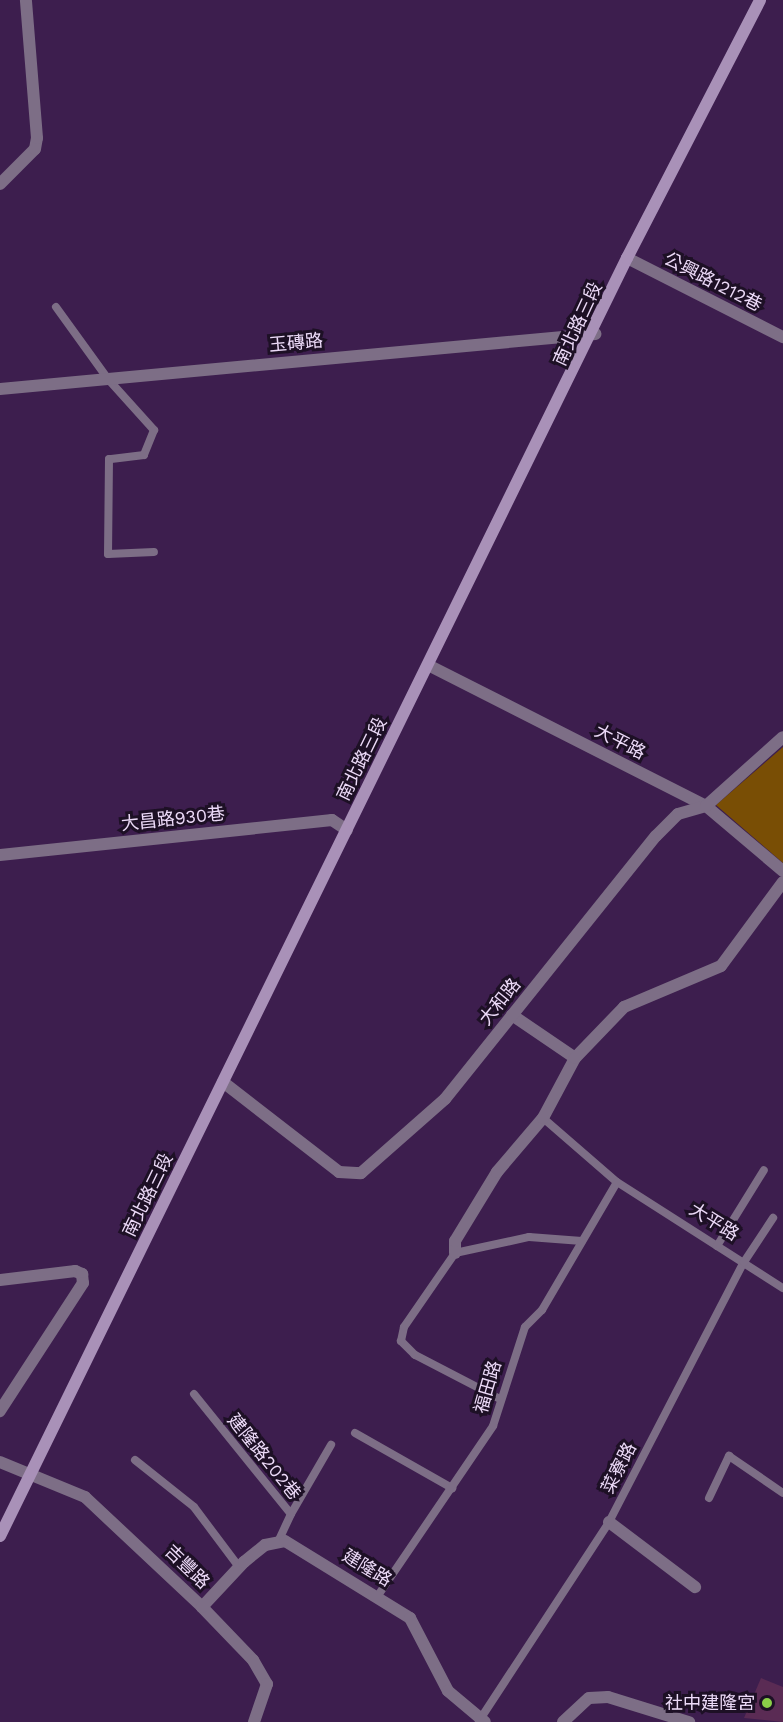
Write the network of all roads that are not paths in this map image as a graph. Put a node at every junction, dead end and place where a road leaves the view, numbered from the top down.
1 (26, 0) edge
2 (760, 0) edge
3 (0, 184) edge
4 (627, 258) junction
5 (56, 307) dead end
6 (595, 334) junction
7 (783, 337) edge
8 (108, 379) junction
9 (0, 389) edge
10 (154, 552) dead end
11 (428, 665) junction
12 (783, 737) edge
13 (706, 806) junction
14 (347, 830) junction
15 (0, 855) edge
16 (783, 871) edge
17 (783, 882) edge
18 (512, 1015) junction
19 (575, 1058) junction
20 (223, 1082) junction
21 (543, 1118) junction
22 (764, 1170) dead end
23 (616, 1182) junction
24 (773, 1218) dead end
25 (582, 1241) junction
26 (717, 1246) junction
27 (455, 1253) junction
28 (744, 1262) junction
29 (0, 1280) edge
30 (783, 1288) edge
31 (194, 1394) dead end
32 (500, 1399) junction
33 (0, 1411) edge
34 (355, 1433) dead end
35 (331, 1445) dead end
36 (135, 1460) dead end
37 (0, 1462) edge
38 (31, 1475) junction
39 (452, 1488) junction
40 (783, 1493) edge
41 (709, 1498) dead end
42 (291, 1514) junction
43 (609, 1522) junction
44 (0, 1536) edge
45 (278, 1542) junction
46 (239, 1567) junction
47 (695, 1587) dead end
48 (379, 1594) junction
49 (202, 1607) junction
50 (481, 1721) edge
51 (254, 1722) edge
52 (563, 1722) edge
53 (689, 1722) edge

1 - 3 street
2 - 4 street, 南北路三段
4 - 6 street, 南北路三段
4 - 7 street, 公興路1212巷
5 - 8 lane
6 - 8 street, 玉磚路
6 - 11 street, 南北路三段
8 - 9 street, 玉磚路
8 - 10 lane
11 - 13 street, 大平路
11 - 14 street, 南北路三段
12 - 13 street, 大和路
13 - 16 street, 大平路
13 - 18 street, 大和路
14 - 15 street, 大昌路930巷
14 - 20 street, 南北路三段
17 - 19 street
18 - 19 street
18 - 20 street, 大和路
19 - 21 street
20 - 38 street, 南北路三段
21 - 23 lane, 大平路
21 - 27 street
22 - 26 lane
23 - 25 lane, 福田路
23 - 26 lane, 大平路
24 - 28 lane, 菜寮路
25 - 27 lane
25 - 32 lane, 福田路
26 - 28 lane, 大平路
27 - 32 lane
28 - 30 lane, 大平路
28 - 43 lane, 菜寮路
29 - 33 street
31 - 42 lane, 建隆路202巷
32 - 39 lane, 福田路
34 - 39 lane
35 - 42 lane
36 - 46 lane
37 - 38 street, 吉豐路
38 - 44 street, 南北路三段
38 - 49 street, 吉豐路
39 - 48 lane, 福田路
40 - 41 lane
42 - 45 lane, 建隆路202巷
43 - 47 street
43 - 50 lane, 菜寮路
45 - 46 street
45 - 48 street, 建隆路
46 - 49 street
48 - 50 street, 建隆路
49 - 51 street, 吉豐路
52 - 53 street

